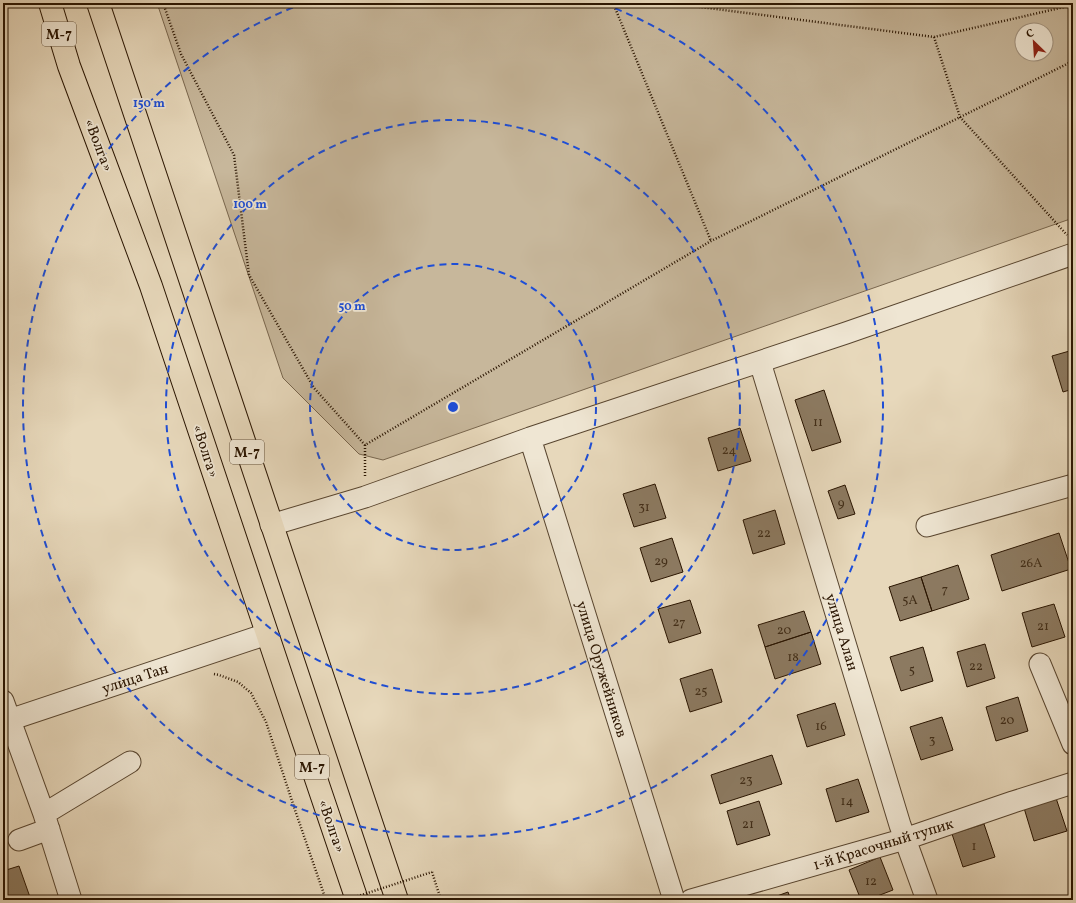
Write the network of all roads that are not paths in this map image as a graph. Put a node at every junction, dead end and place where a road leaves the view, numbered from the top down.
1 (50, 3) edge
2 (98, 3) edge
3 (1070, 244) edge
4 (760, 362) junction
5 (530, 438) junction
6 (1073, 485) edge
7 (272, 525) junction
8 (927, 526) dead end
9 (267, 634) junction
10 (1040, 664) dead end
11 (5, 714) edge
12 (1073, 744) edge
13 (130, 762) dead end
14 (1073, 783) edge
15 (46, 822) junction
16 (905, 839) junction
17 (19, 840) dead end
18 (72, 900) edge
19 (357, 900) edge
20 (397, 900) edge
21 (674, 900) edge
22 (691, 900) edge
23 (927, 900) edge

1 - 9 highway, «Волга» / М-7
2 - 7 highway, М-7
3 - 4 street
4 - 5 street
4 - 16 street, улица Алан
5 - 7 street
5 - 21 street, улица Оружейников
6 - 8 street
7 - 20 highway, М-7
9 - 11 street, улица Тан
9 - 19 highway, «Волга» / М-7
10 - 12 street
11 - 15 street
13 - 15 street
14 - 16 street, 1-й Красочный тупик
15 - 17 street
15 - 18 street
16 - 22 street, 1-й Красочный тупик
16 - 23 street, улица Алан

